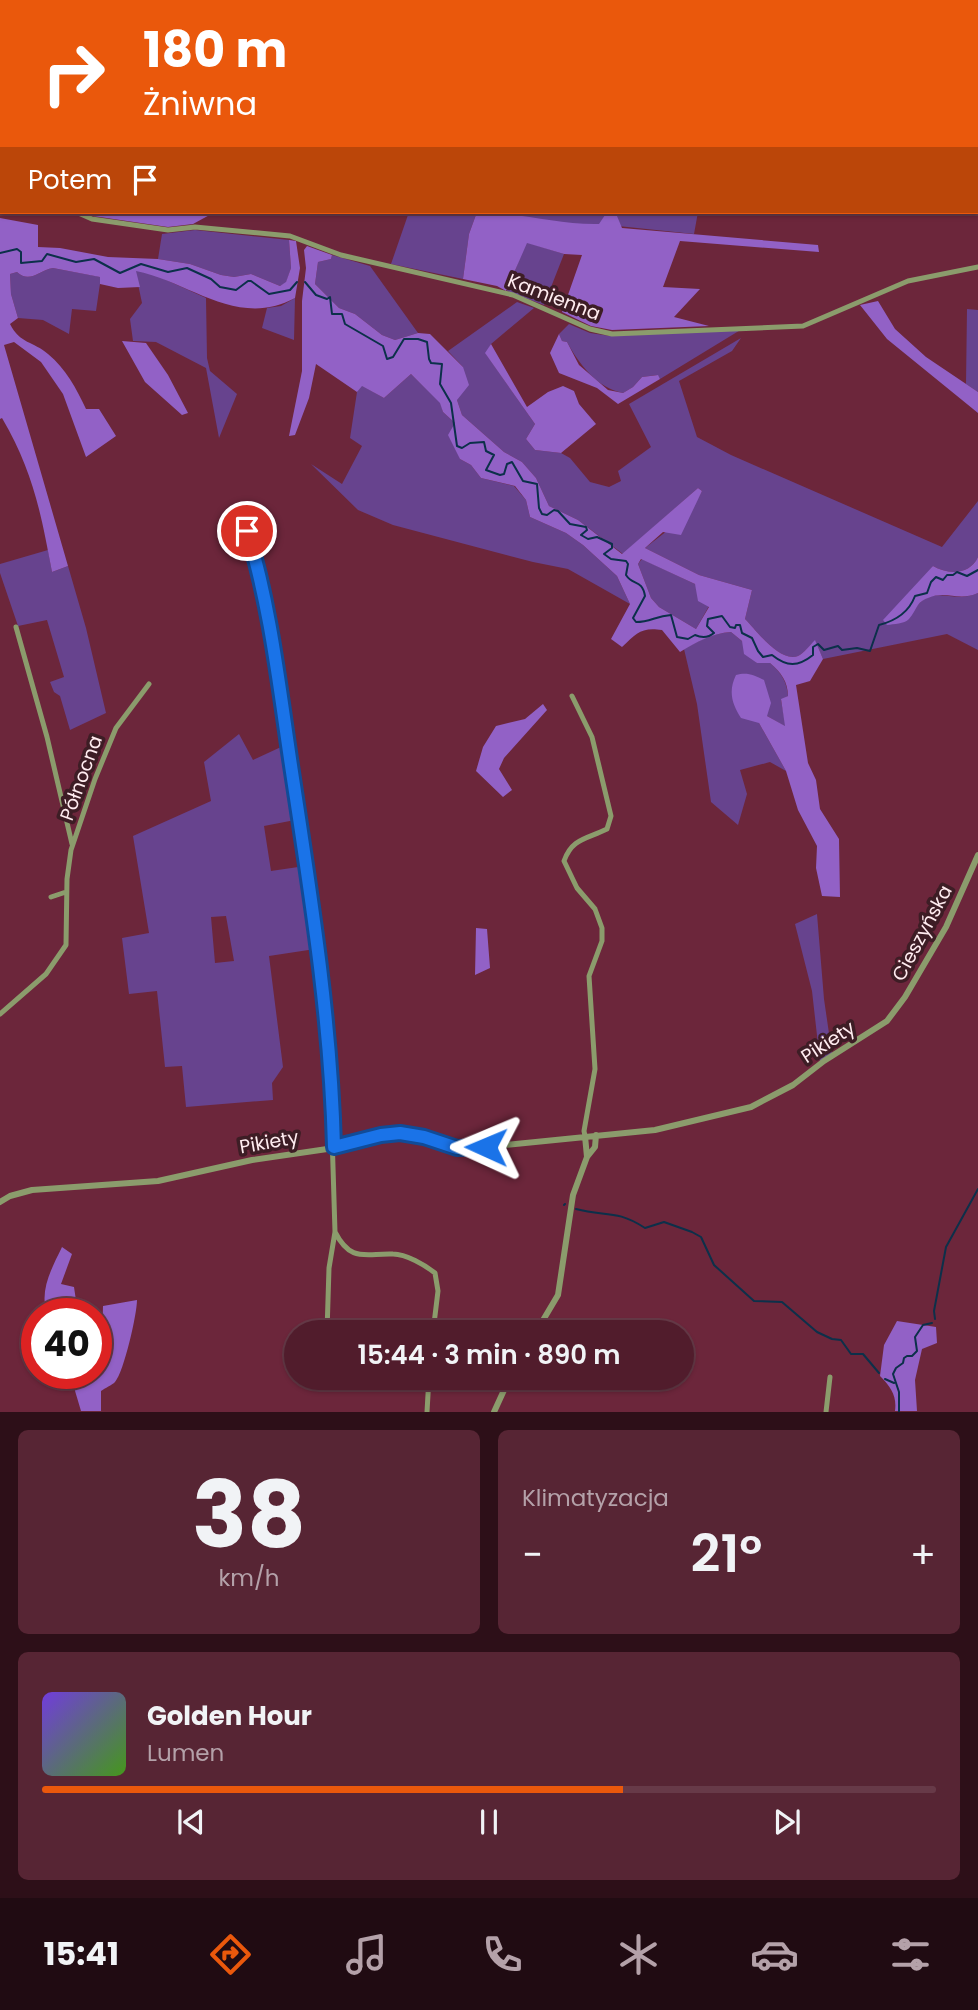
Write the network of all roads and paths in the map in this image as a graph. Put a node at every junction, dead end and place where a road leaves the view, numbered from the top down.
1 (81, 214) edge
2 (978, 267) edge
3 (247, 531) dead end
4 (16, 627) dead end
5 (149, 684) dead end
6 (572, 696) dead end
7 (73, 845) junction
8 (978, 855) edge
9 (66, 892) junction
10 (51, 897) dead end
11 (0, 1014) edge
12 (887, 1021) joint
13 (596, 1135) junction
14 (585, 1136) junction
15 (334, 1147) junction
16 (587, 1157) junction
17 (0, 1202) edge
18 (335, 1232) junction
19 (327, 1320) edge
20 (434, 1320) edge
21 (543, 1320) edge
22 (830, 1377) dead end
23 (428, 1390) edge
24 (504, 1390) edge
25 (427, 1412) edge
26 (494, 1412) edge
27 (826, 1412) edge

1 - 2 street, Kamienna
3 - 15 street
4 - 7 street
5 - 7 street, Północna
6 - 14 street
7 - 9 street, Północna
8 - 12 street, Cieszyńska
9 - 10 street
9 - 11 street, Północna
12 - 13 street, Pikiety
13 - 14 street, Pikiety
13 - 16 street
14 - 15 street, Pikiety
14 - 16 street
15 - 17 street, Pikiety
15 - 18 street
16 - 21 street
18 - 19 street
18 - 20 street
22 - 27 street
23 - 25 street
24 - 26 street

